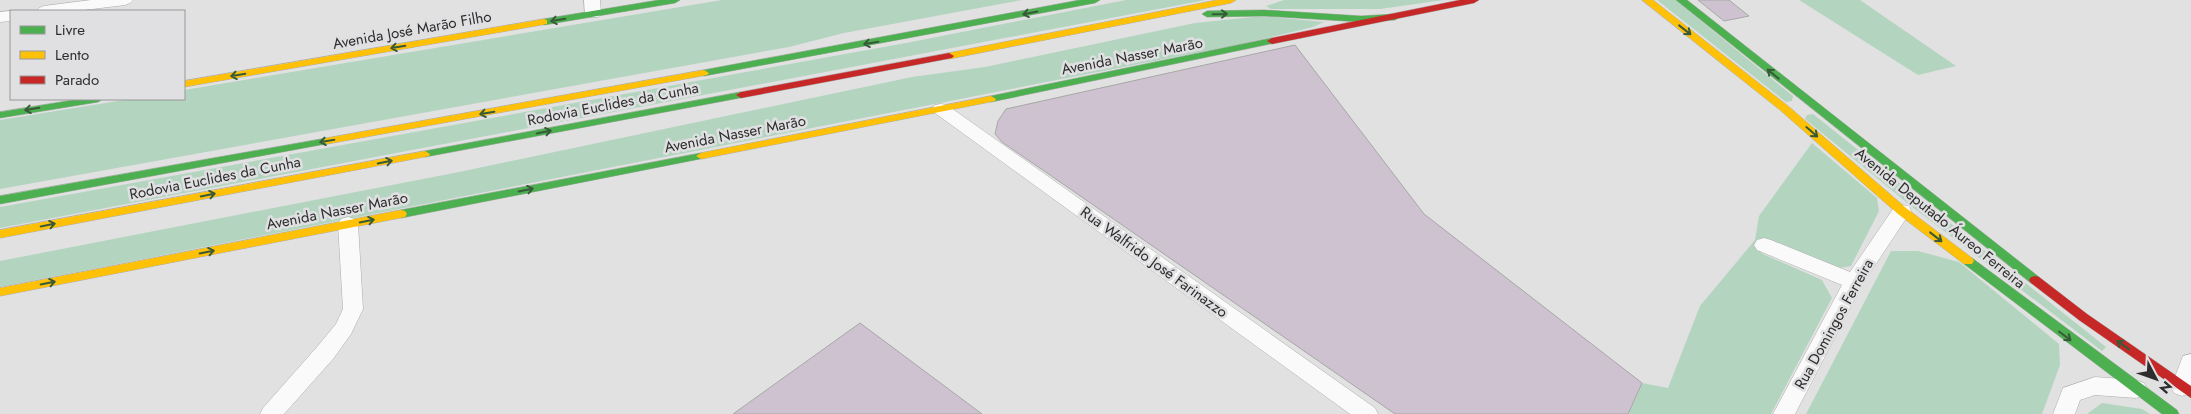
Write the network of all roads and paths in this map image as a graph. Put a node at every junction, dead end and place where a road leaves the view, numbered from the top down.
1 (127, 0) edge
2 (675, 0) edge
3 (1035, 0) edge
4 (1095, 0) edge
5 (1231, 0) edge
6 (1474, 0) edge
7 (1647, 0) edge
8 (1681, 0) edge
9 (592, 7) edge
10 (52, 10) edge
11 (1153, 16) junction
12 (1395, 17) junction
13 (906, 37) junction
14 (185, 84) edge
15 (87, 100) edge
16 (1809, 103) junction
17 (1784, 108) junction
18 (941, 110) junction
19 (0, 115) edge
20 (0, 200) edge
21 (1902, 210) junction
22 (348, 224) junction
23 (0, 234) edge
24 (1764, 245) dead end
25 (1854, 282) junction
26 (0, 292) edge
27 (2191, 362) edge
28 (2136, 389) junction
29 (2186, 390) edge
30 (270, 414) edge
31 (1367, 414) edge
32 (1784, 414) edge
33 (2064, 414) edge
34 (2172, 414) edge

1 - 10 street
2 - 9 main road, Avenida José Marão Filho
3 - 13 main road
4 -> 13 main road, Rodovia Euclides da Cunha
5 - 11 main road, Rodovia Euclides da Cunha
6 - 12 main road, Avenida Nasser Marão
7 -> 17 main road, Avenida Deputado Áureo Ferreira
16 -> 8 main road, Avenida Deputado Áureo Ferreira
9 -> 14 main road, Avenida José Marão Filho
11 -> 12 main road
23 -> 11 main road, Rodovia Euclides da Cunha
12 - 18 main road, Avenida Nasser Marão
13 -> 20 main road, Rodovia Euclides da Cunha
15 -> 19 main road
16 - 17 main road
29 -> 16 main road, Avenida Deputado Áureo Ferreira
17 -> 21 main road, Avenida Deputado Áureo Ferreira
22 -> 18 main road, Avenida Nasser Marão
18 - 31 street, Rua Walfrido José Farinazzo
21 - 25 street, Rua Domingos Ferreira
21 -> 28 main road, Avenida Deputado Áureo Ferreira
26 -> 22 main road, Avenida Nasser Marão
22 - 30 street
24 - 25 street
25 - 32 street, Rua Domingos Ferreira
27 - 29 street
28 - 29 main road
28 - 33 street
28 - 34 main road, Avenida Deputado Áureo Ferreira

